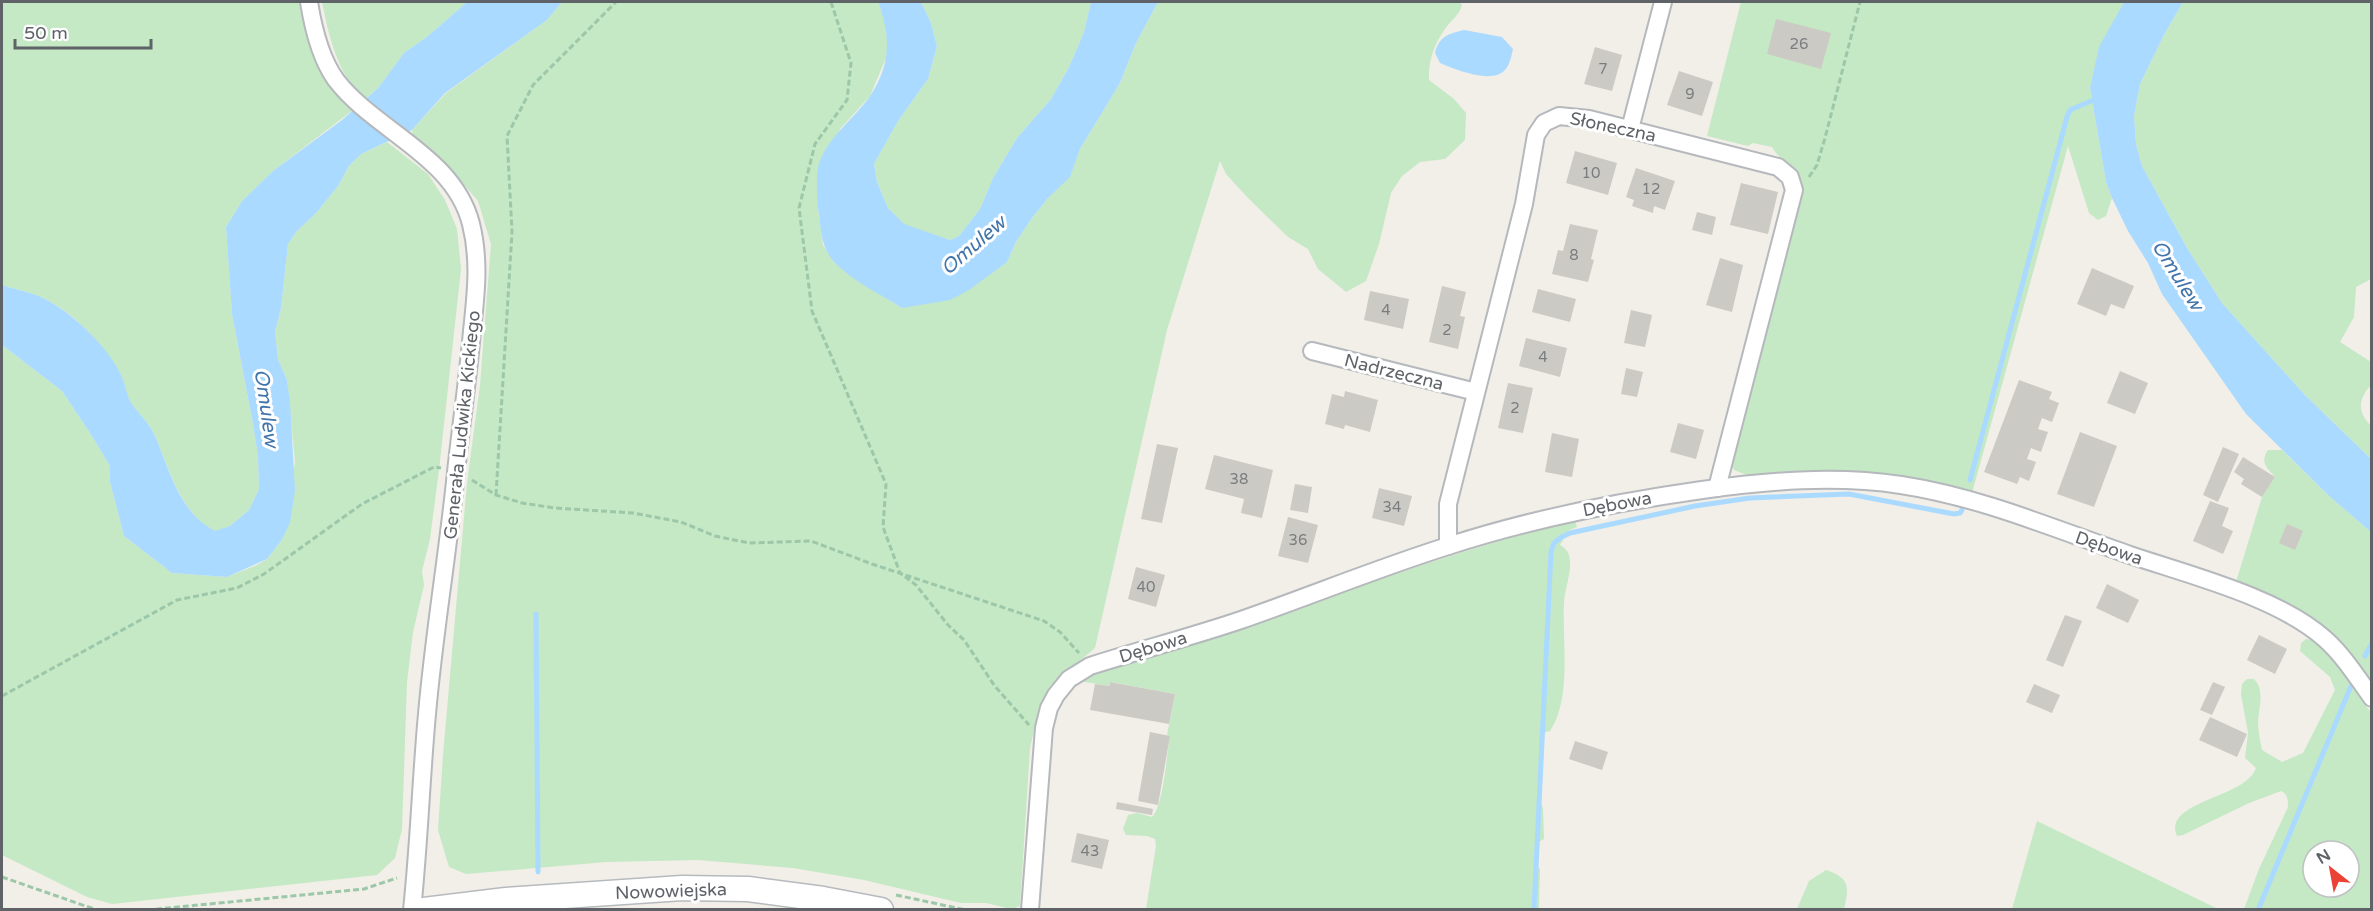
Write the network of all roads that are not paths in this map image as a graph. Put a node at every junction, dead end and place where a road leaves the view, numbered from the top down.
1 (309, 2) edge
2 (1663, 2) edge
3 (1630, 129) junction
4 (1311, 351) dead end
5 (1476, 393) junction
6 (1717, 488) junction
7 (1448, 546) junction
8 (2372, 698) edge
9 (412, 909) edge
10 (424, 909) edge
11 (880, 909) edge
12 (1030, 909) edge

1 - 9 street, Generała Ludwika Kickiego
2 - 3 street
3 - 5 street, Słoneczna
3 - 6 street, Słoneczna
4 - 5 street, Nadrzeczna
5 - 7 street, Słoneczna
6 - 7 street, Dębowa
6 - 8 street, Dębowa
7 - 12 street, Dębowa
10 - 11 main road, Nowowiejska

